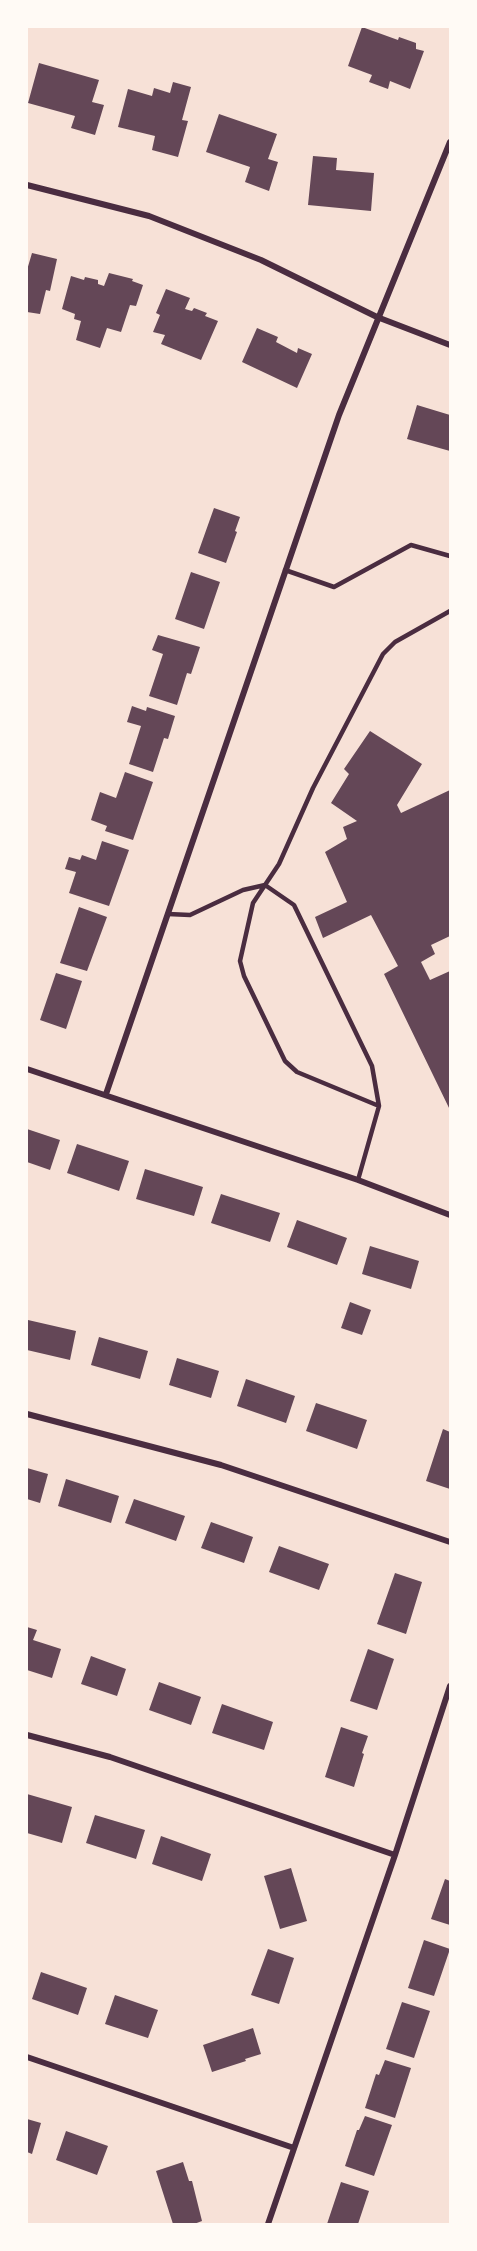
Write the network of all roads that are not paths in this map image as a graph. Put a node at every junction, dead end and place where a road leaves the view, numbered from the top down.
1 (450, 142) edge
2 (27, 185) edge
3 (377, 317) junction
4 (450, 345) edge
5 (450, 556) edge
6 (285, 570) junction
7 (450, 611) edge
8 (265, 885) junction
9 (168, 914) junction
10 (27, 1069) edge
11 (106, 1094) junction
12 (379, 1106) junction
13 (358, 1180) junction
14 (450, 1215) edge
15 (27, 1414) edge
16 (450, 1542) edge
17 (450, 1686) edge
18 (27, 1735) edge
19 (395, 1855) junction
20 (27, 2056) edge
21 (294, 2148) junction
22 (268, 2224) edge

1 - 3 street
2 - 3 street
3 - 4 street
3 - 6 street
5 - 6 lane
6 - 9 street
7 - 8 lane
8 - 9 lane
8 - 12 lane
8 - 12 lane
9 - 11 street
10 - 11 street
11 - 13 street
12 - 13 lane
13 - 14 street
15 - 16 street
17 - 19 street
18 - 19 street
19 - 21 street
20 - 21 street
21 - 22 street

